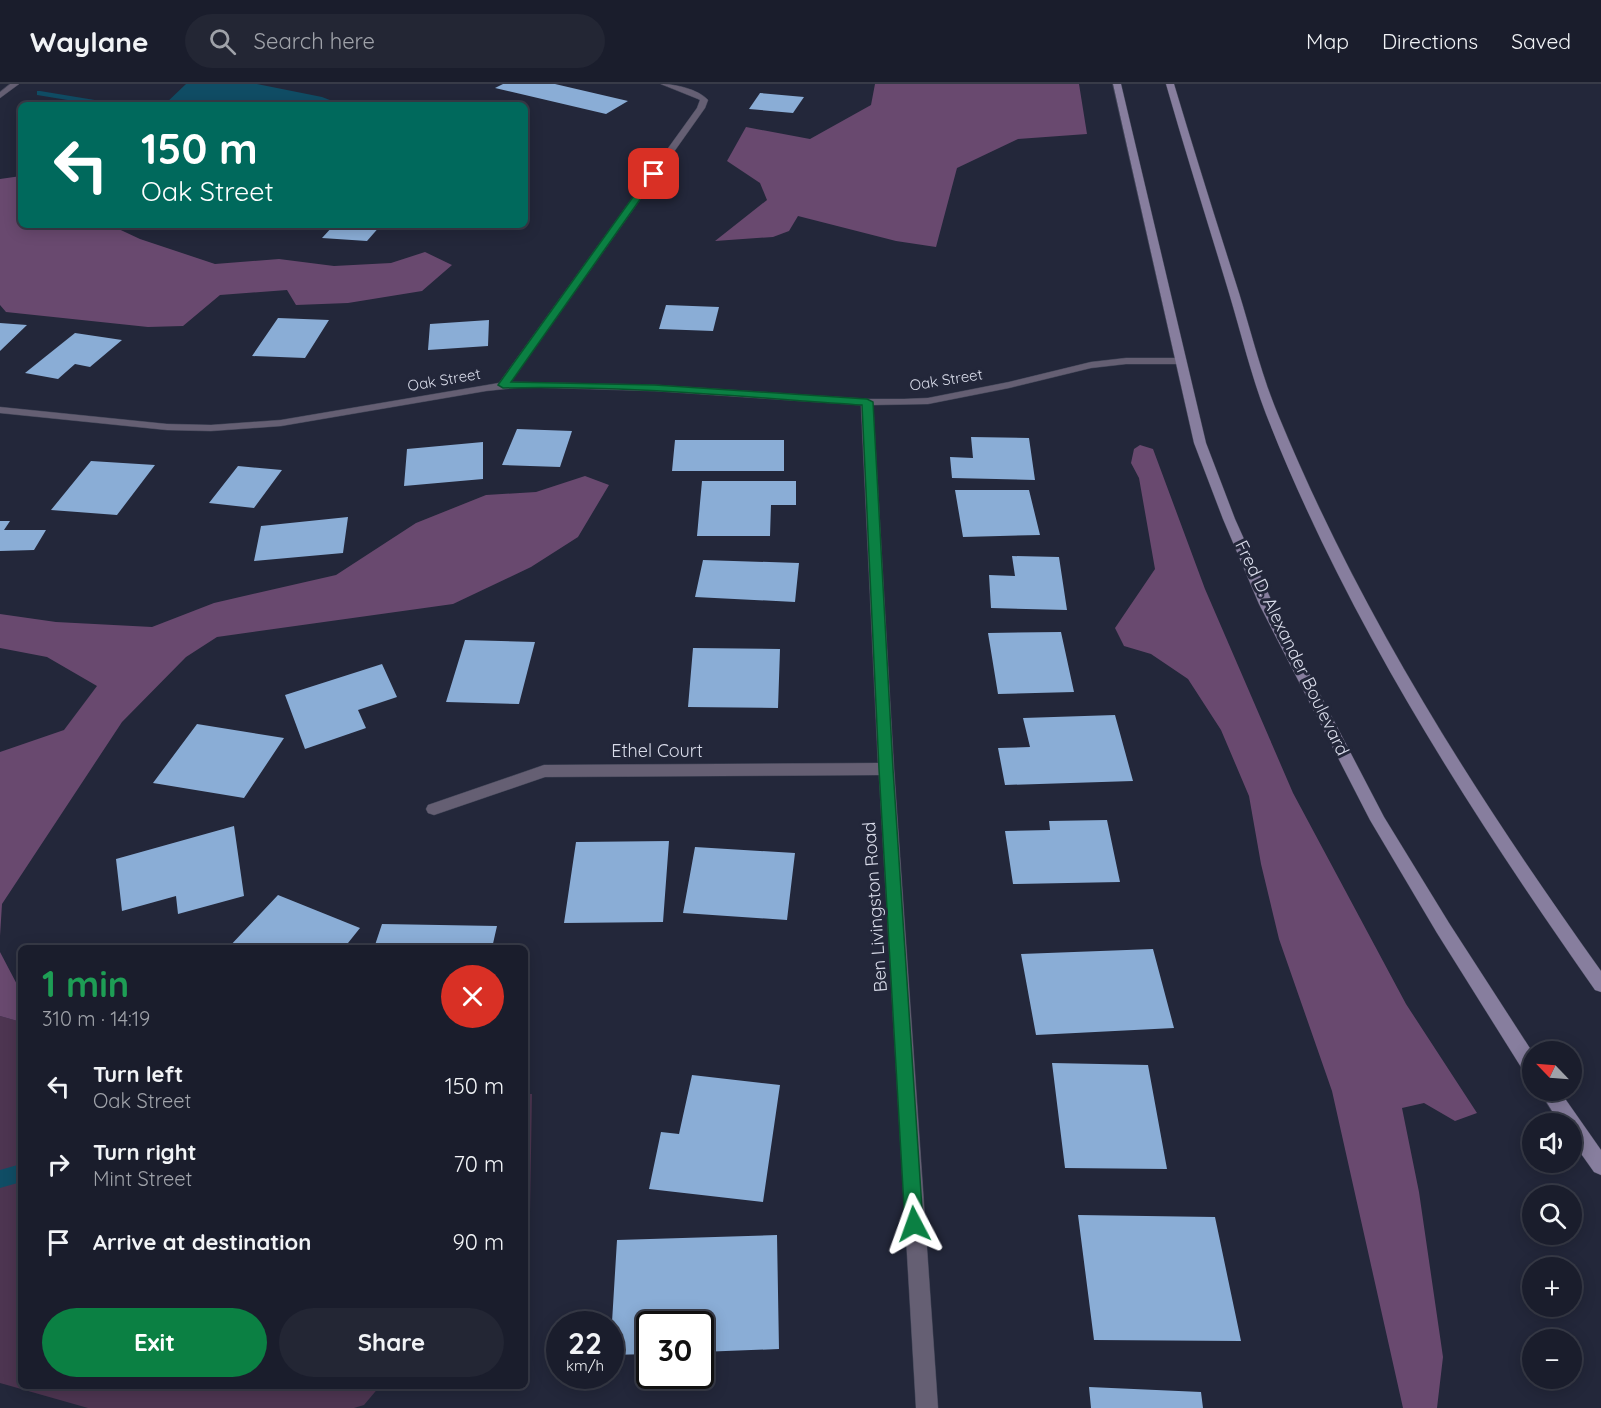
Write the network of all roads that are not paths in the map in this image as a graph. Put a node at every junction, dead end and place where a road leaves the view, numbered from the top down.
1 (15, 84) edge
2 (665, 84) edge
3 (1117, 84) edge
4 (1170, 84) edge
5 (0, 96) edge
6 (1179, 360) junction
7 (503, 385) junction
8 (867, 402) junction
9 (0, 410) edge
10 (886, 769) junction
11 (434, 809) dead end
12 (1601, 985) edge
13 (1522, 1052) edge
14 (1582, 1138) edge
15 (1601, 1166) edge
16 (927, 1408) edge

1 - 5 street
2 - 7 street
3 - 6 main road, Fred D. Alexander Boulevard
4 - 12 main road
6 - 8 street, Oak Street
6 - 13 main road, Fred D. Alexander Boulevard
7 - 8 street, Oak Street
7 - 9 street, Oak Street
8 - 10 street, Ben Livingston Road
10 - 11 street, Ethel Court
10 - 16 street, Ben Livingston Road
14 - 15 main road

